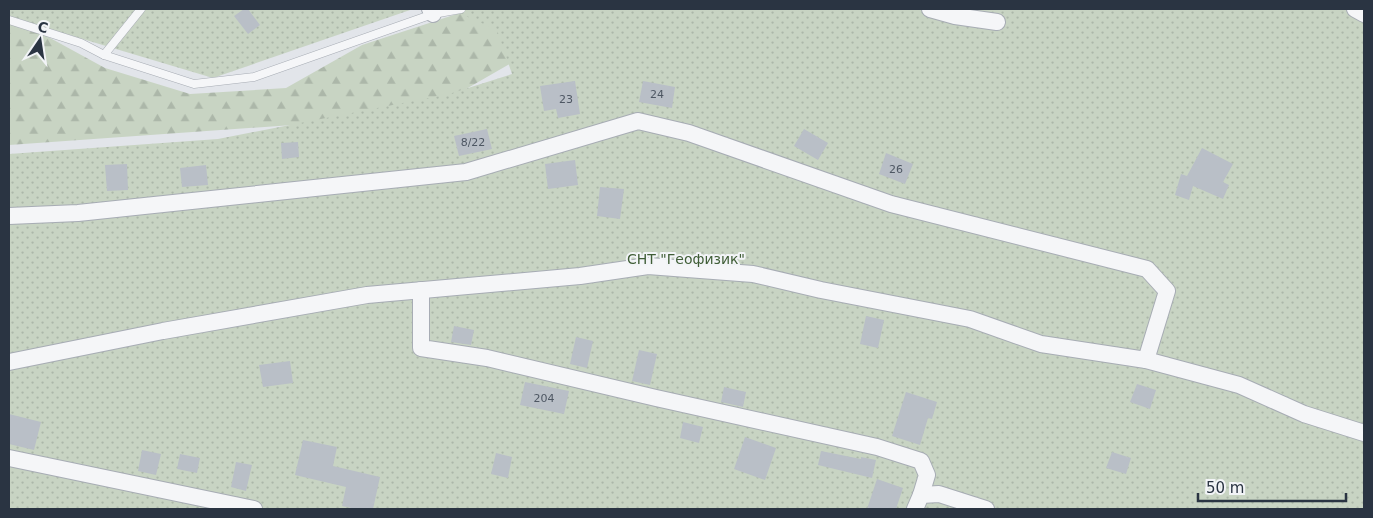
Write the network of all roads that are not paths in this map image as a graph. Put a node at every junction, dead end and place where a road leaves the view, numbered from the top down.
1 (141, 9) edge
2 (461, 9) edge
3 (930, 9) edge
4 (1356, 9) edge
5 (432, 11) edge
6 (1364, 14) edge
7 (9, 20) edge
8 (997, 22) dead end
9 (104, 55) junction
10 (9, 216) edge
11 (421, 290) junction
12 (1146, 360) junction
13 (9, 362) edge
14 (1364, 433) edge
15 (9, 458) edge
16 (918, 502) edge
17 (254, 509) edge
18 (986, 509) edge

1 - 9 lane
2 - 5 lane
3 - 8 street
4 - 6 street
5 - 9 lane
7 - 9 lane
10 - 12 street
11 - 12 street
11 - 13 street
11 - 16 street
12 - 14 street
15 - 17 street
16 - 18 street

